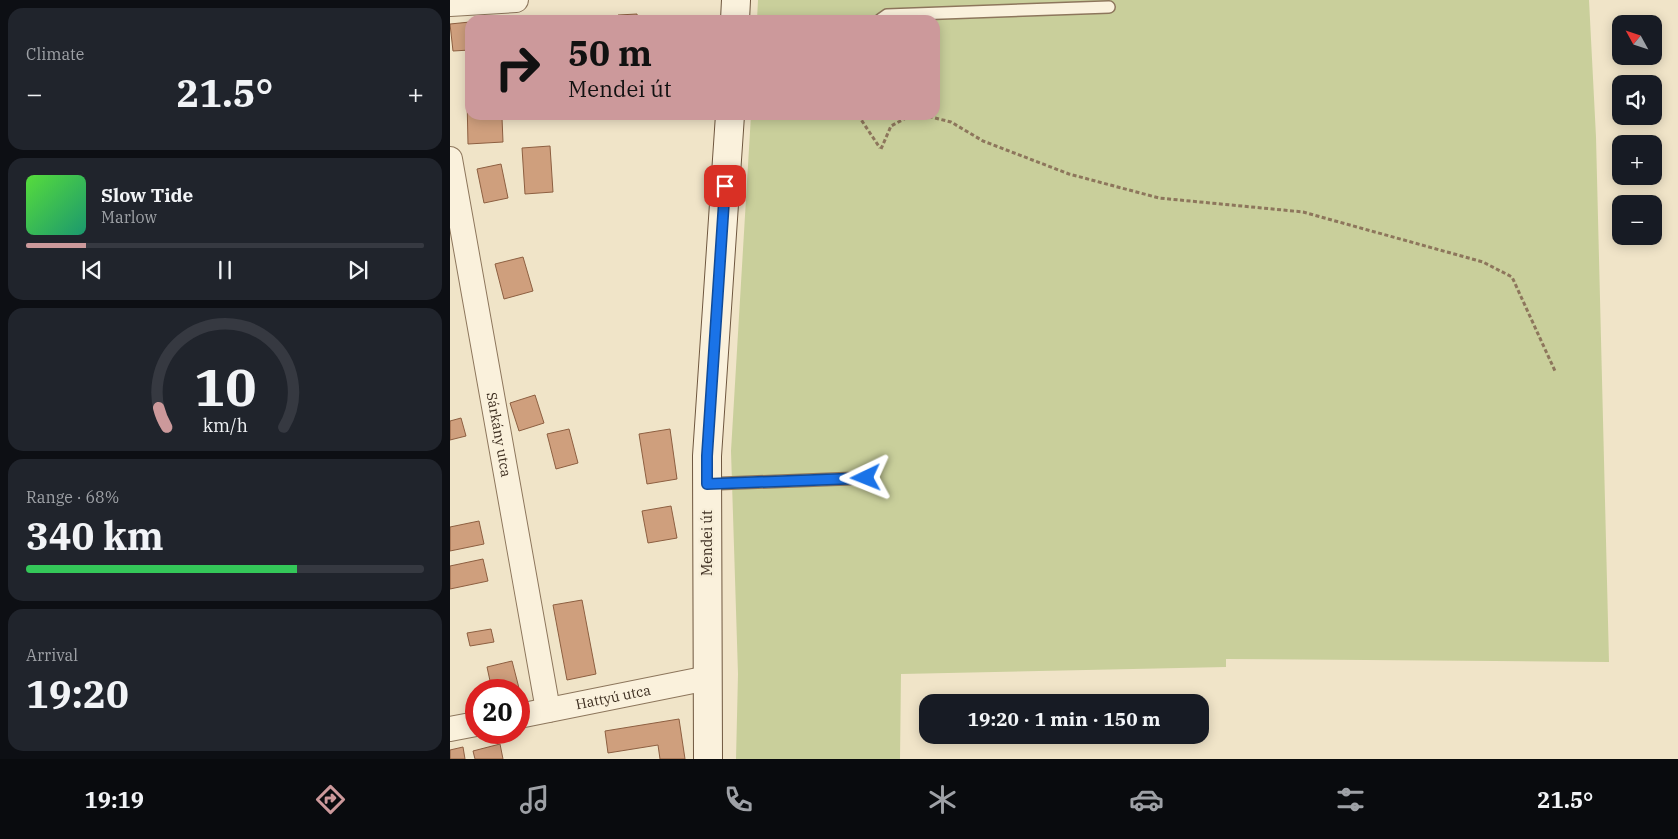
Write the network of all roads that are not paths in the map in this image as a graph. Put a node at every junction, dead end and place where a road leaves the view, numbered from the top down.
1 (516, 0) edge
2 (736, 0) edge
3 (450, 4) edge
4 (1110, 7) dead end
5 (735, 15) edge
6 (887, 15) edge
7 (730, 120) edge
8 (450, 159) edge
9 (866, 478) dead end
10 (707, 484) junction
11 (708, 678) junction
12 (548, 710) junction
13 (530, 714) edge
14 (465, 726) edge
15 (450, 729) edge
16 (708, 759) edge

1 - 3 street
2 - 5 main road
4 - 6 lane
7 - 10 main road, Mendei út
8 - 12 street, Sárkány utca
9 - 10 lane
10 - 11 main road, Mendei út
11 - 12 street, Hattyú utca
11 - 16 main road, Mendei út
12 - 13 street, Hattyú utca
14 - 15 street

